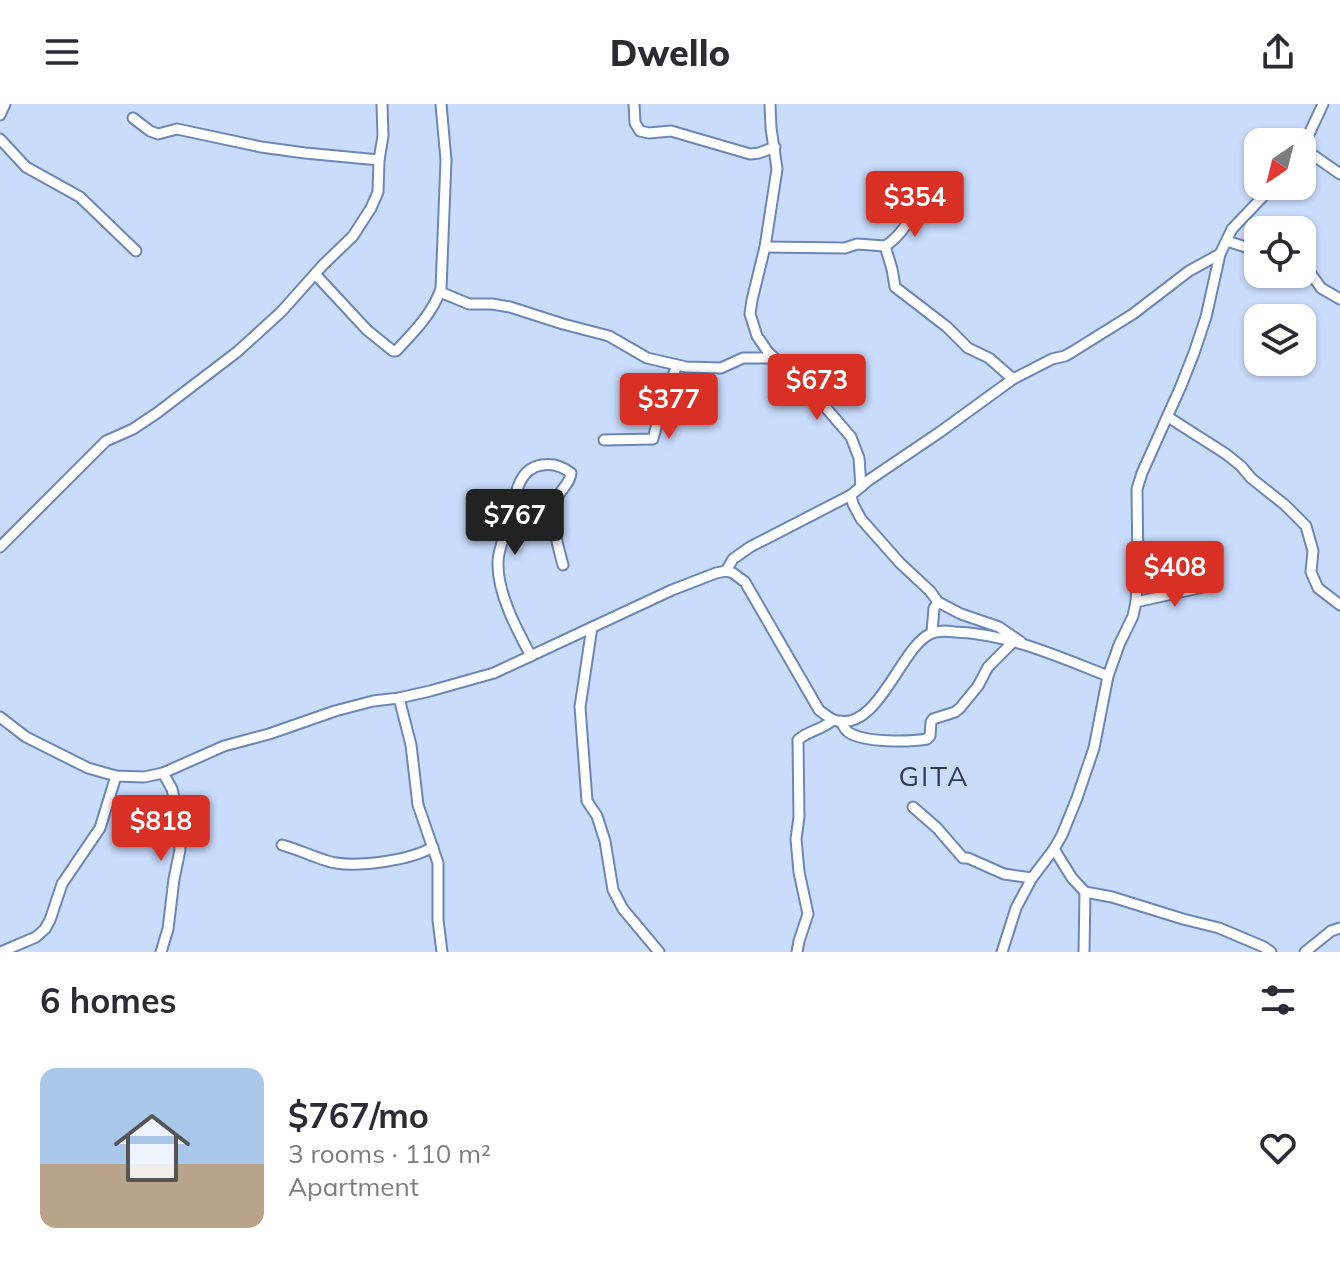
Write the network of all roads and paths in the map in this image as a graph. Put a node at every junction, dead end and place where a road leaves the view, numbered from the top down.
1 (5, 104) edge
2 (382, 104) edge
3 (441, 104) edge
4 (634, 104) edge
5 (770, 104) edge
6 (1323, 104) edge
7 (0, 115) edge
8 (133, 118) dead end
9 (1312, 128) edge
10 (0, 139) edge
11 (775, 147) junction
12 (1316, 157) edge
13 (379, 160) junction
14 (1339, 171) edge
15 (926, 194) dead end
16 (1260, 200) edge
17 (1227, 241) junction
18 (885, 246) junction
19 (1244, 246) edge
20 (765, 247) junction
21 (136, 251) dead end
22 (1220, 254) junction
23 (315, 274) junction
24 (1316, 281) edge
25 (440, 292) junction
26 (1340, 299) edge
27 (773, 358) junction
28 (677, 365) junction
29 (1013, 379) junction
30 (1168, 417) junction
31 (604, 440) dead end
32 (861, 487) junction
33 (851, 495) junction
34 (0, 547) edge
35 (563, 565) dead end
36 (721, 572) junction
37 (1208, 586) dead end
38 (938, 602) junction
39 (1136, 602) junction
40 (1340, 605) edge
41 (592, 627) junction
42 (932, 632) junction
43 (1013, 642) junction
44 (1027, 646) junction
45 (531, 656) junction
46 (1108, 676) junction
47 (399, 698) junction
48 (0, 717) edge
49 (837, 720) junction
50 (163, 773) junction
51 (116, 776) junction
52 (913, 807) dead end
53 (282, 845) dead end
54 (433, 847) junction
55 (1054, 849) junction
56 (1032, 878) junction
57 (1085, 892) junction
58 (1340, 928) edge
59 (1, 952) edge
60 (161, 952) edge
61 (442, 952) edge
62 (659, 952) edge
63 (797, 952) edge
64 (1002, 952) edge
65 (1084, 952) edge
66 (1271, 952) edge
67 (1305, 952) edge

1 - 7 street
2 - 13 street
3 - 25 street
4 - 11 street
5 - 11 street
6 - 9 street
8 - 13 street
10 - 21 street
11 - 20 street
12 - 14 street
13 - 23 street
15 - 18 street
16 - 17 street
17 - 19 street
17 - 22 street
18 - 20 street
18 - 29 street
20 - 27 street
22 - 29 street
22 - 30 street
23 - 25 street
23 - 34 street
24 - 26 street
25 - 28 street
27 - 28 street
27 - 32 street
28 - 31 street
29 - 32 street
30 - 39 street
30 - 40 street
32 - 33 street
33 - 36 street
33 - 38 street
35 - 45 street
36 - 41 street
36 - 49 street
37 - 39 street
38 - 42 street
38 - 44 street
39 - 46 street
41 - 45 street
41 - 62 street
42 - 43 street
42 - 49 street
43 - 44 street
43 - 49 street
44 - 46 street
45 - 47 street
46 - 55 street
47 - 50 street
47 - 54 street
48 - 51 street
49 - 63 street
50 - 51 street
50 - 60 street
51 - 59 street
52 - 56 street
53 - 54 street
54 - 61 street
55 - 56 street
55 - 57 street
56 - 64 street
57 - 65 street
57 - 66 street
58 - 67 street

